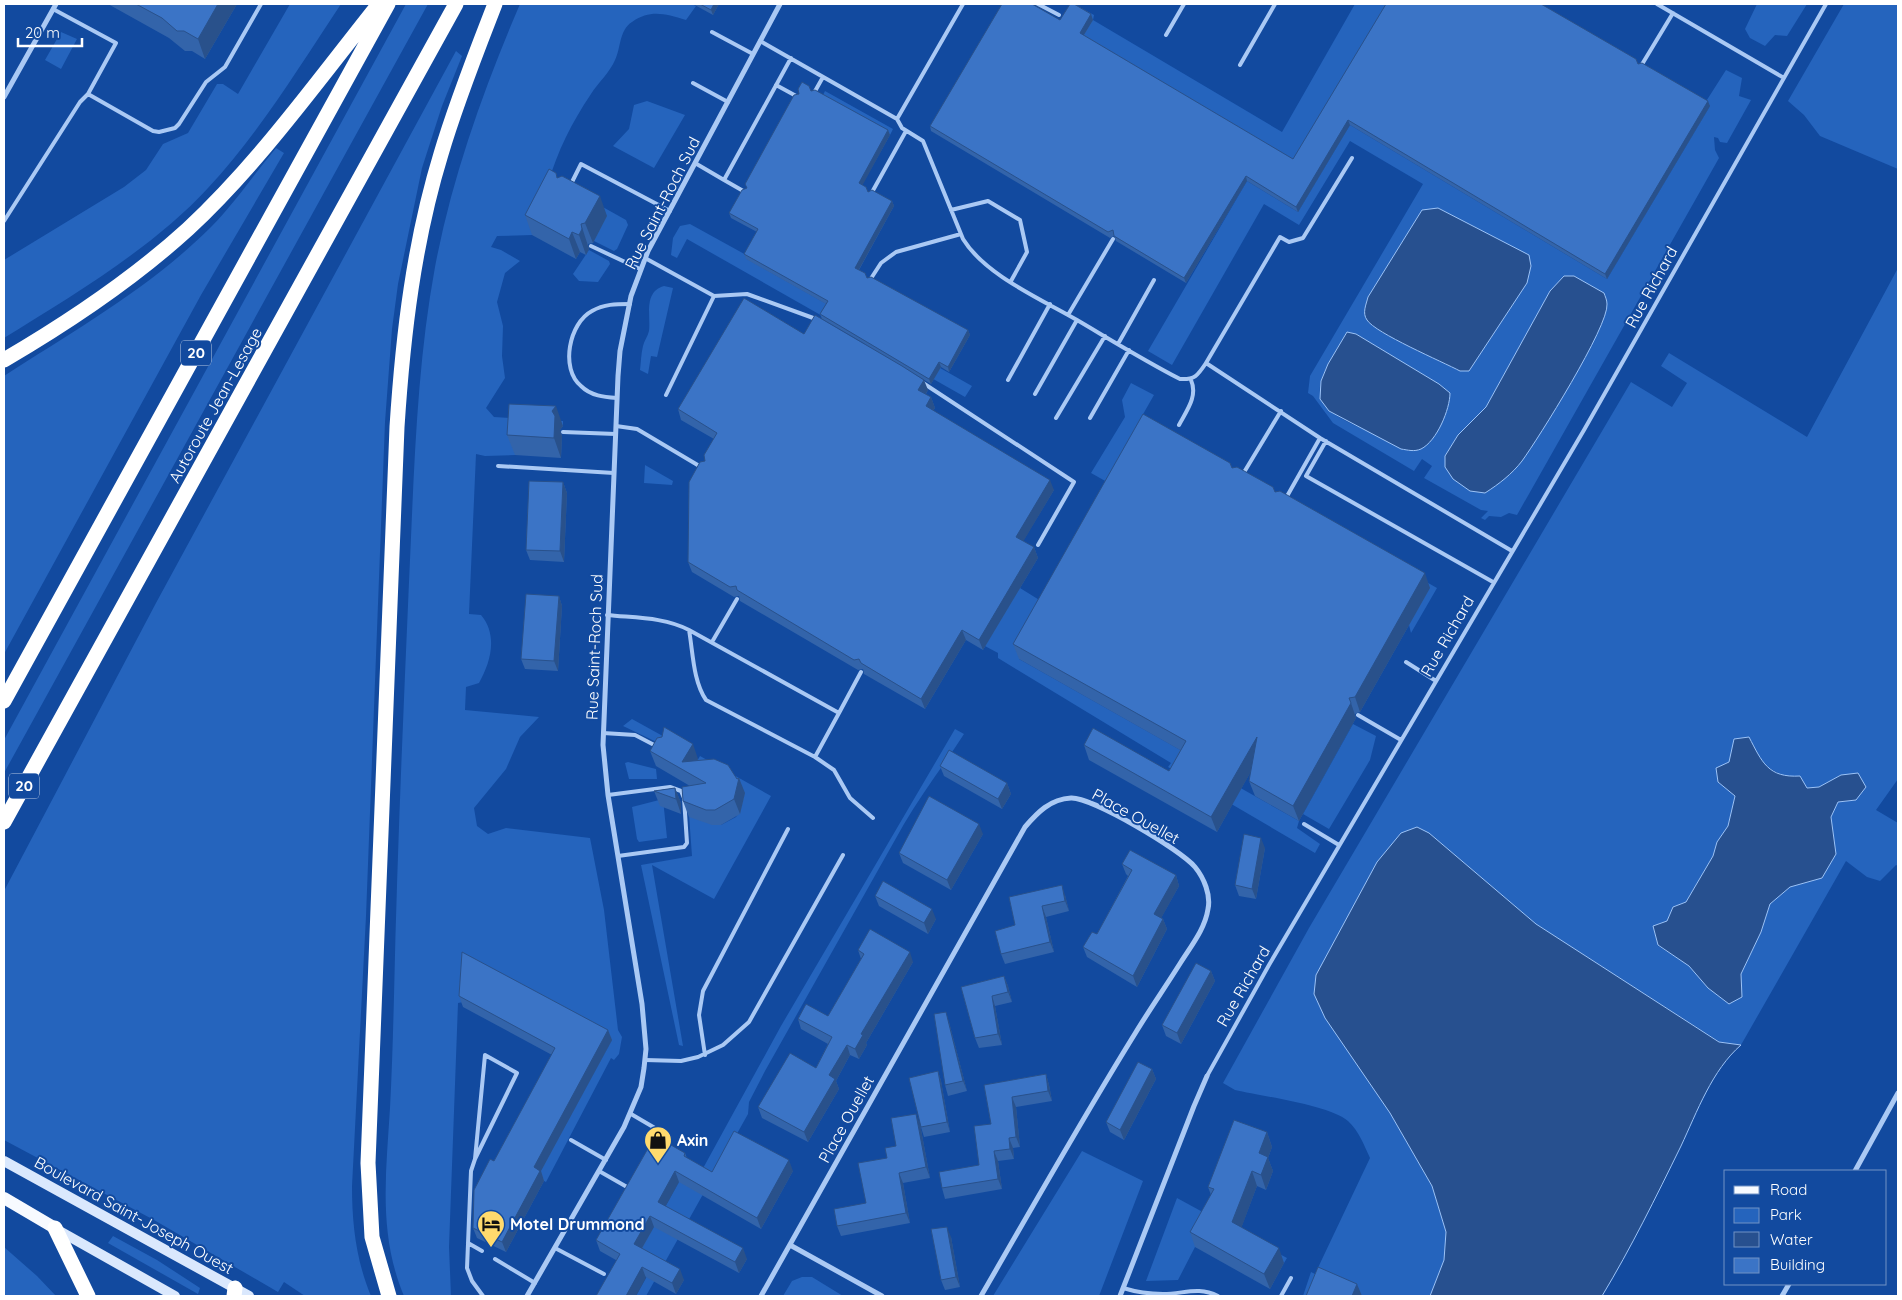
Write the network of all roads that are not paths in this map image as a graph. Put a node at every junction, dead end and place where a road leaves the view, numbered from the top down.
1 (261, 4) edge
2 (379, 4) edge
3 (388, 4) edge
4 (456, 4) edge
5 (495, 4) edge
6 (780, 4) edge
7 (964, 4) edge
8 (1038, 4) edge
9 (1184, 4) edge
10 (1275, 4) edge
11 (1657, 4) edge
12 (1826, 4) edge
13 (55, 6) edge
14 (1673, 12) junction
15 (1059, 15) dead end
16 (712, 32) dead end
17 (1166, 35) dead end
18 (760, 41) junction
19 (753, 54) junction
20 (791, 58) junction
21 (1240, 65) dead end
22 (1642, 66) edge
23 (823, 77) junction
24 (1784, 78) junction
25 (693, 83) dead end
26 (776, 85) junction
27 (814, 93) edge
28 (88, 94) junction
29 (4, 97) edge
30 (798, 97) edge
31 (728, 102) junction
32 (897, 119) junction
33 (906, 131) junction
34 (1352, 158) dead end
35 (695, 163) junction
36 (724, 180) junction
37 (745, 192) edge
38 (871, 194) edge
39 (566, 195) edge
40 (951, 210) junction
41 (670, 211) junction
42 (4, 221) edge
43 (961, 234) junction
44 (1113, 239) edge
45 (591, 246) dead end
46 (645, 258) junction
47 (640, 269) junction
48 (870, 280) edge
49 (1154, 280) dead end
50 (1011, 281) junction
51 (714, 296) junction
52 (630, 304) junction
53 (1050, 304) junction
54 (1068, 315) junction
55 (1077, 320) junction
56 (820, 321) edge
57 (1105, 336) junction
58 (1118, 344) junction
59 (1129, 350) junction
60 (4, 360) edge
61 (1206, 363) junction
62 (916, 379) edge
63 (1008, 380) dead end
64 (1191, 380) junction
65 (1035, 394) dead end
66 (666, 395) dead end
67 (617, 398) junction
68 (1281, 411) junction
69 (1056, 418) dead end
70 (1090, 418) dead end
71 (1179, 425) dead end
72 (616, 426) junction
73 (563, 432) dead end
74 (616, 434) junction
75 (1320, 438) junction
76 (1326, 441) junction
77 (498, 466) dead end
78 (706, 469) edge
79 (614, 473) junction
80 (1239, 480) edge
81 (1282, 504) edge
82 (1038, 545) dead end
83 (1512, 551) junction
84 (1493, 582) junction
85 (737, 599) edge
86 (607, 615) junction
87 (689, 630) junction
88 (712, 642) junction
89 (1406, 662) dead end
90 (861, 672) edge
91 (1436, 681) junction
92 (4, 702) edge
93 (839, 713) junction
94 (1358, 716) dead end
95 (603, 734) junction
96 (1401, 740) junction
97 (664, 750) edge
98 (815, 757) junction
99 (608, 795) junction
100 (873, 818) dead end
101 (4, 822) edge
102 (1304, 824) dead end
103 (788, 829) dead end
104 (1339, 845) junction
105 (843, 855) dead end
106 (618, 856) junction
107 (705, 1055) junction
108 (645, 1060) junction
109 (1208, 1076) joint
110 (1898, 1093) edge
111 (630, 1114) junction
112 (660, 1131) dead end
113 (571, 1140) dead end
114 (475, 1158) junction
115 (606, 1160) junction
116 (4, 1161) edge
117 (1856, 1170) edge
118 (599, 1171) junction
119 (627, 1187) edge
120 (4, 1198) edge
121 (55, 1228) junction
122 (468, 1243) junction
123 (790, 1245) junction
124 (555, 1248) junction
125 (482, 1252) dead end
126 (494, 1259) dead end
127 (604, 1274) dead end
128 (1291, 1278) dead end
129 (535, 1283) junction
130 (1788, 1285) edge
131 (1123, 1288) junction
132 (234, 1292) edge
133 (88, 1296) edge
134 (175, 1296) edge
135 (249, 1296) edge
136 (389, 1296) edge
137 (483, 1296) edge
138 (527, 1296) edge
139 (762, 1296) edge
140 (882, 1296) edge
141 (981, 1296) edge
142 (1120, 1296) edge
143 (1218, 1296) edge
144 (1281, 1296) edge
145 (1782, 1296) edge

1 - 28 lane
2 - 60 highway
3 - 92 highway, 20
4 - 101 highway, Autoroute Jean-Lesage / 20
5 - 136 highway
6 - 18 street, Rue Saint-Roch Sud
7 - 32 lane
8 - 15 lane
9 - 17 lane
10 - 21 lane
11 - 14 lane
12 - 24 lane, Rue Richard
13 - 28 lane
13 - 29 street
14 - 22 lane
14 - 24 lane
16 - 19 lane
18 - 19 street, Rue Saint-Roch Sud
18 - 20 lane
19 - 31 street, Rue Saint-Roch Sud
20 - 23 lane
20 - 26 lane
23 - 27 lane
23 - 32 lane
24 - 83 lane, Rue Richard
25 - 31 lane
26 - 30 lane
26 - 36 lane
28 - 42 lane
31 - 35 street, Rue Saint-Roch Sud
32 - 33 lane
33 - 38 lane
33 - 40 lane
34 - 61 lane
35 - 36 lane
35 - 41 street, Rue Saint-Roch Sud
36 - 37 lane
39 - 41 lane
40 - 43 lane
40 - 50 lane
41 - 46 street, Rue Saint-Roch Sud
43 - 48 lane
43 - 50 lane
44 - 54 lane
45 - 47 lane
46 - 47 street, Rue Saint-Roch Sud
46 - 51 lane
47 - 52 street, Rue Saint-Roch Sud
49 - 58 lane
50 - 53 lane
51 - 56 lane
51 - 66 lane
52 - 67 street, Rue Saint-Roch Sud
52 - 67 lane
53 - 54 lane
53 - 63 lane
54 - 55 lane
55 - 57 lane
55 - 65 lane
57 - 58 lane
57 - 69 lane
58 - 59 lane
59 - 64 lane
59 - 70 lane
61 - 64 lane
61 - 68 lane
62 - 82 lane
64 - 71 lane
67 - 72 street, Rue Saint-Roch Sud
68 - 75 lane
68 - 80 lane
72 - 74 street, Rue Saint-Roch Sud
72 - 78 lane
73 - 74 lane
74 - 79 street, Rue Saint-Roch Sud
75 - 76 lane
75 - 81 lane
76 - 83 lane
76 - 84 lane
77 - 79 lane
79 - 86 street, Rue Saint-Roch Sud
83 - 84 lane, Rue Richard
84 - 91 lane, Rue Richard
85 - 88 lane
86 - 87 lane
86 - 95 street, Rue Saint-Roch Sud
87 - 88 lane
87 - 98 lane
88 - 93 lane
89 - 91 lane
90 - 93 lane
91 - 96 lane, Rue Richard
93 - 98 lane
94 - 96 lane
95 - 97 lane
95 - 99 street, Rue Saint-Roch Sud
96 - 104 lane, Rue Richard
98 - 100 lane
99 - 106 street, Rue Saint-Roch Sud
99 - 106 lane
102 - 104 lane
103 - 107 lane
104 - 109 lane, Rue Richard
105 - 107 lane
106 - 108 street, Rue Saint-Roch Sud
107 - 108 lane
108 - 111 street, Rue Saint-Roch Sud
109 - 131 street, Rue Richard
110 - 117 street
111 - 112 lane
111 - 115 street, Rue Saint-Roch Sud
113 - 115 lane
114 - 114 lane
114 - 122 lane
115 - 118 street, Rue Saint-Roch Sud
116 - 132 main road, Boulevard Saint-Joseph Ouest
118 - 119 lane
118 - 124 street, Rue Saint-Roch Sud
120 - 121 main road
121 - 133 highway
121 - 134 main road
122 - 125 lane
122 - 137 lane
123 - 139 street, Place Ouellet
123 - 140 street
123 - 141 street, Place Ouellet
124 - 127 lane
124 - 129 street, Rue Saint-Roch Sud
126 - 129 lane
128 - 144 lane
129 - 138 street, Rue Saint-Roch Sud
130 - 145 street
131 - 142 street, Rue Richard
131 - 143 lane
132 - 135 main road, Boulevard Saint-Joseph Ouest

